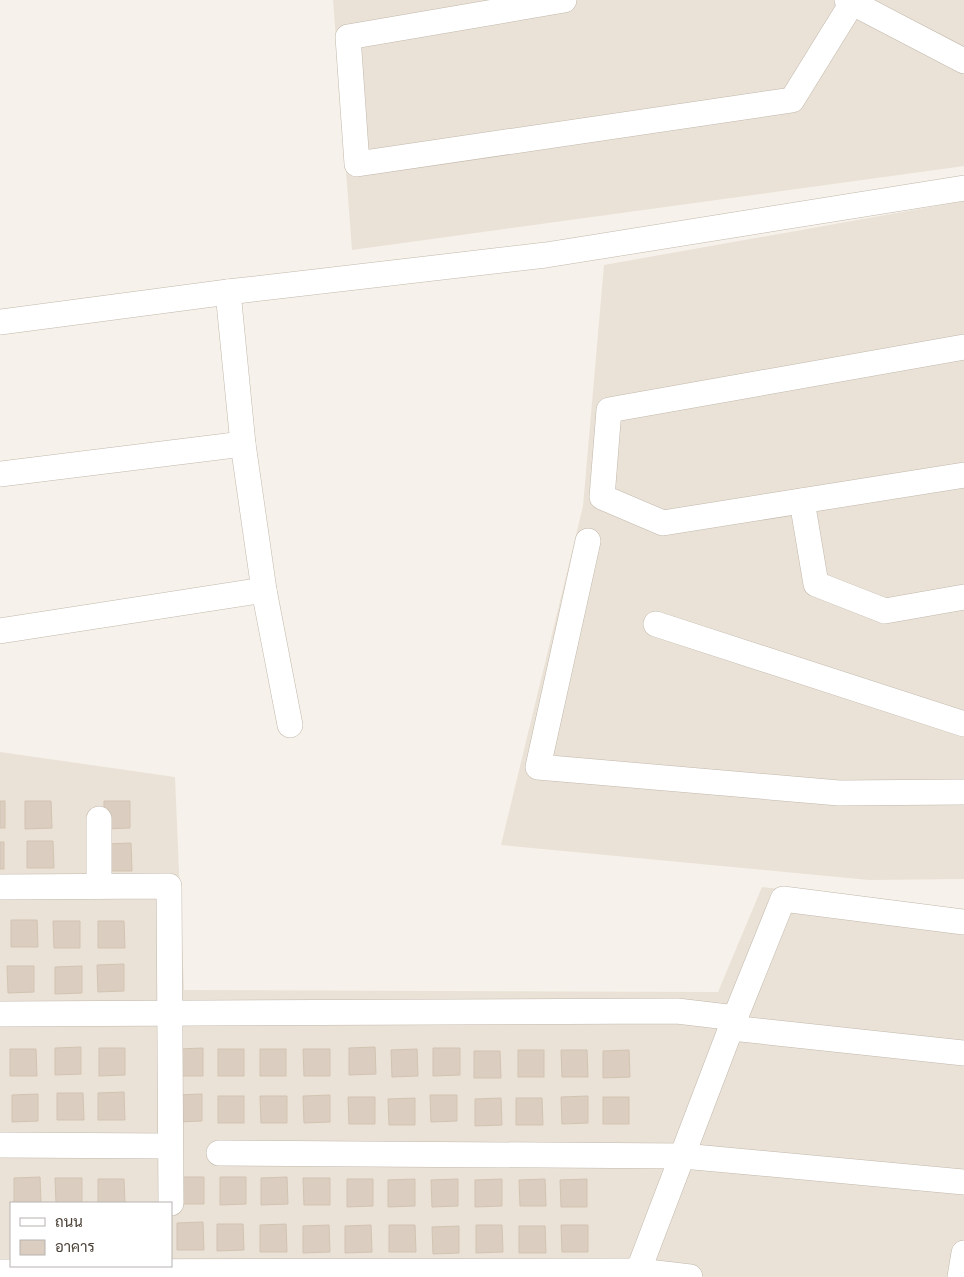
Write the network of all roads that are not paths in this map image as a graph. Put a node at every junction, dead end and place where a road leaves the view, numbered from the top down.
1 (564, 0) edge
2 (850, 2) edge
3 (964, 61) edge
4 (964, 188) edge
5 (228, 292) junction
6 (0, 322) edge
7 (964, 347) edge
8 (243, 444) junction
9 (0, 474) edge
10 (964, 475) edge
11 (802, 501) junction
12 (588, 541) dead end
13 (264, 590) junction
14 (964, 597) edge
15 (656, 624) dead end
16 (0, 631) edge
17 (964, 724) edge
18 (290, 725) dead end
19 (964, 792) edge
20 (99, 819) dead end
21 (99, 886) junction
22 (0, 887) edge
23 (964, 922) edge
24 (170, 1013) junction
25 (0, 1014) edge
26 (734, 1023) junction
27 (964, 1053) edge
28 (0, 1145) edge
29 (170, 1146) junction
30 (219, 1153) dead end
31 (683, 1156) junction
32 (964, 1182) edge
33 (171, 1202) edge
34 (964, 1253) edge
35 (0, 1272) edge
36 (171, 1272) edge
37 (638, 1274) edge
38 (690, 1277) edge
39 (960, 1277) edge

1 - 2 street
2 - 3 street
4 - 5 street
5 - 6 street
5 - 8 street
7 - 11 street
8 - 9 street
8 - 13 street
10 - 11 street
11 - 14 street
12 - 19 street
13 - 16 street
13 - 18 street
15 - 17 street
20 - 21 street
21 - 22 street
21 - 24 street
23 - 26 street
24 - 25 street
24 - 26 street
24 - 29 street
26 - 27 street
26 - 31 street
28 - 29 street
29 - 33 street
30 - 31 street
31 - 32 street
31 - 37 street
34 - 39 street
35 - 36 street
36 - 37 street
37 - 38 street

